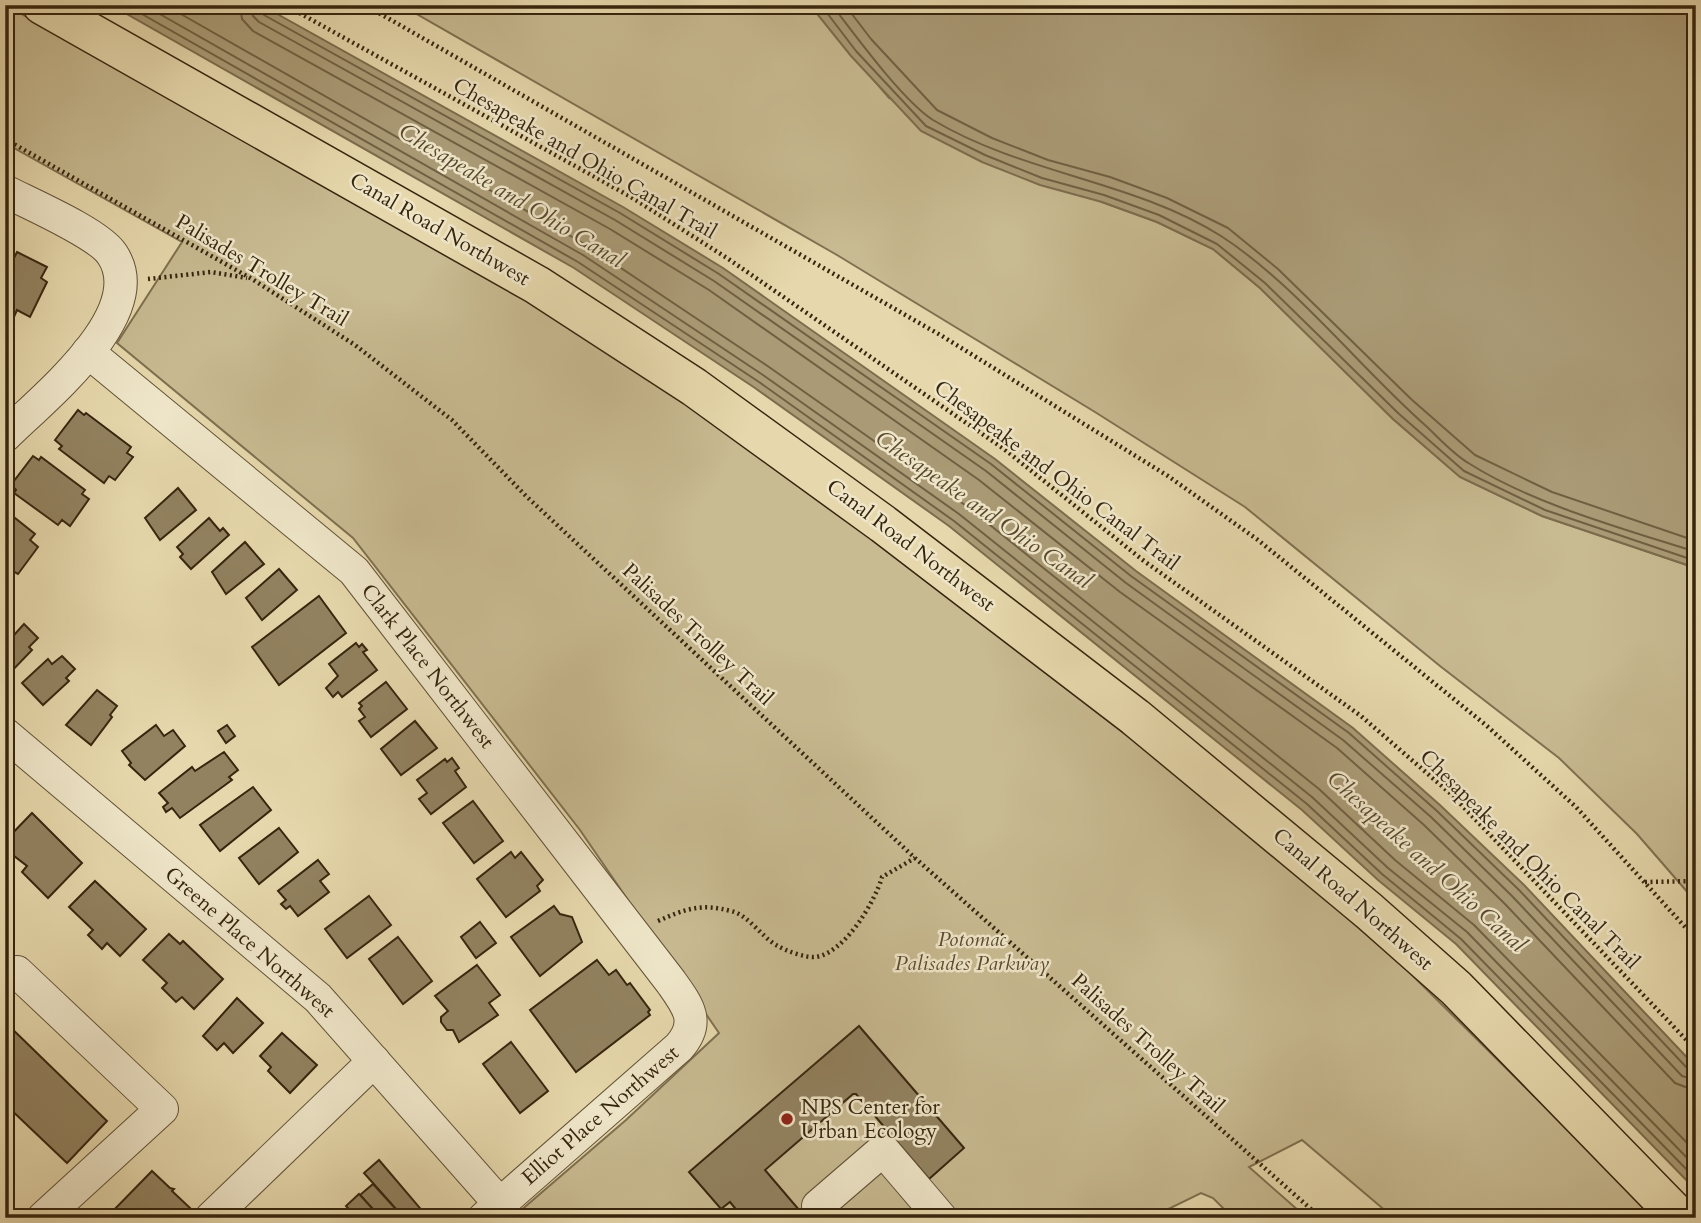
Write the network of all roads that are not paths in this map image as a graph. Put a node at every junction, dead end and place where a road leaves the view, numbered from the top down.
1 (42, 5) edge
2 (5, 191) edge
3 (88, 352) junction
4 (5, 436) edge
5 (5, 734) edge
6 (17, 972) dead end
7 (684, 1041) joint
8 (374, 1061) junction
9 (492, 1211) edge
10 (43, 1218) edge
11 (211, 1218) edge
12 (828, 1218) edge
13 (941, 1218) edge
14 (1680, 1218) edge

1 - 14 highway, Canal Road Northwest
2 - 3 street
3 - 4 street
3 - 7 street, Clark Place Northwest
5 - 8 street, Greene Place Northwest
6 - 10 street
7 - 9 street, Elliot Place Northwest
8 - 9 street, Greene Place Northwest
8 - 11 street
12 - 13 street

